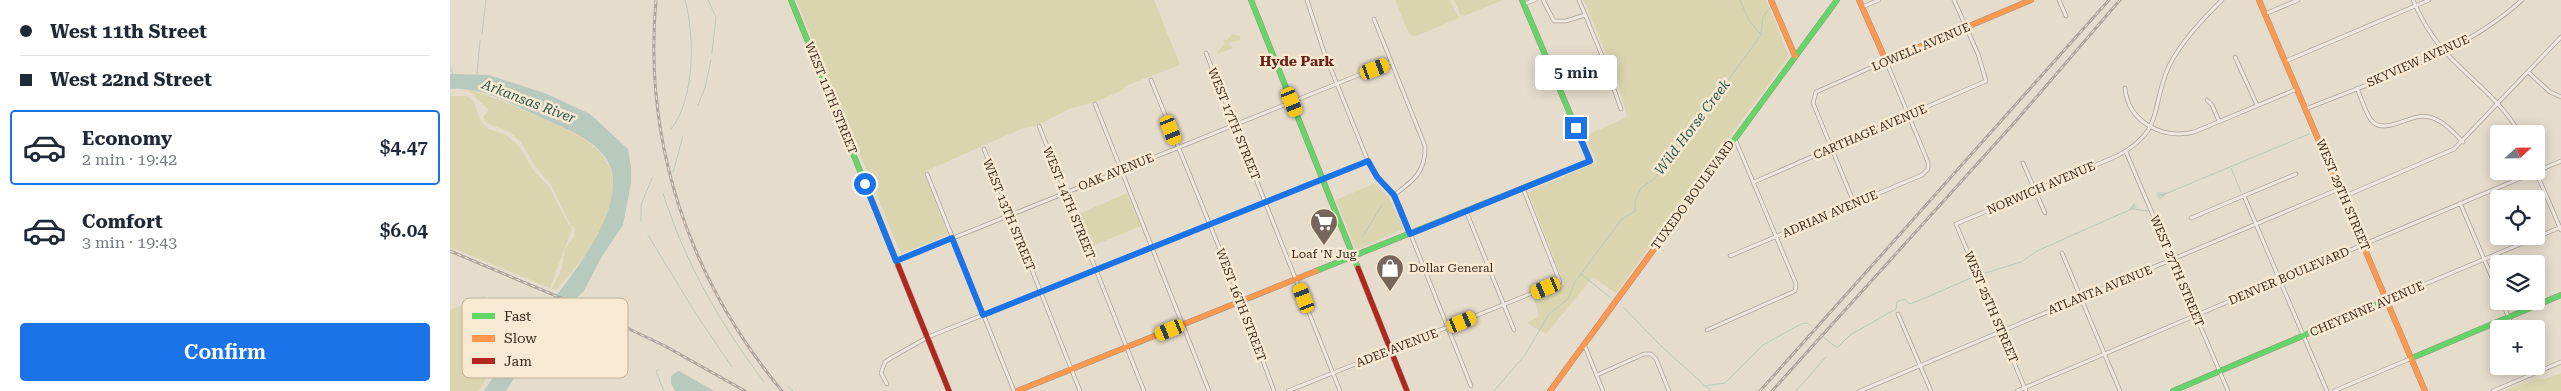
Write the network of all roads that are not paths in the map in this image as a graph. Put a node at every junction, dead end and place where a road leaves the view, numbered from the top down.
1 (791, 0) edge
2 (1251, 0) edge
3 (1307, 0) edge
4 (1535, 0) edge
5 (1543, 0) edge
6 (1578, 0) edge
7 (1771, 0) edge
8 (1837, 0) edge
9 (1859, 0) edge
10 (1879, 0) edge
11 (1954, 0) edge
12 (2031, 0) edge
13 (2059, 0) edge
14 (2222, 0) edge
15 (2259, 0) edge
16 (2298, 0) edge
17 (2413, 0) edge
18 (2429, 0) edge
19 (2522, 0) edge
20 (1523, 2) edge
21 (2416, 6) junction
22 (1862, 7) junction
23 (2265, 14) junction
24 (1585, 15) junction
25 (2066, 16) dead end
26 (1374, 19) dead end
27 (1966, 28) junction
28 (2561, 37) edge
29 (2444, 51) junction
30 (1206, 53) dead end
31 (1795, 56) junction
32 (2235, 57) dead end
33 (1886, 61) junction
34 (2286, 61) junction
35 (1391, 62) junction
36 (2528, 72) junction
37 (1151, 80) dead end
38 (1337, 83) junction
39 (2125, 88) dead end
40 (2298, 88) junction
41 (2357, 88) junction
42 (2561, 97) edge
43 (2207, 100) dead end
44 (1292, 102) junction
45 (2499, 103) junction
46 (1095, 104) dead end
47 (2257, 105) junction
48 (1621, 109) dead end
49 (2306, 109) junction
50 (1909, 115) junction
51 (2219, 122) junction
52 (1234, 124) junction
53 (2514, 125) edge
54 (1039, 126) dead end
55 (2151, 127) junction
56 (1734, 138) junction
57 (2463, 142) junction
58 (1178, 147) junction
59 (1831, 148) junction
60 (984, 149) dead end
61 (2126, 152) junction
62 (1368, 161) junction
63 (2561, 161) edge
64 (2023, 163) dead end
65 (2545, 168) edge
66 (1122, 170) junction
67 (927, 174) dead end
68 (2296, 174) dead end
69 (1323, 179) junction
70 (2516, 180) edge
71 (2540, 180) edge
72 (1754, 182) junction
73 (1523, 188) junction
74 (2340, 189) junction
75 (2034, 190) junction
76 (1065, 192) junction
77 (1394, 195) junction
78 (2244, 196) junction
79 (2343, 197) junction
80 (1265, 202) junction
81 (1854, 203) junction
82 (2460, 203) junction
83 (1466, 211) junction
84 (2044, 213) dead end
85 (1010, 215) junction
86 (2191, 218) dead end
87 (1956, 224) joint
88 (2256, 224) junction
89 (1209, 225) junction
90 (2561, 228) edge
91 (1410, 234) junction
92 (1776, 236) junction
93 (952, 238) junction
94 (2364, 245) junction
95 (1153, 246) junction
96 (2062, 253) dead end
97 (1354, 256) junction
98 (1730, 256) dead end
99 (2483, 258) junction
100 (2172, 260) junction
101 (896, 261) junction
102 (1096, 270) junction
103 (2490, 274) edge
104 (1297, 279) junction
105 (2280, 280) junction
106 (1040, 292) junction
107 (2561, 295) edge
108 (2081, 298) junction
109 (2388, 300) junction
110 (1240, 301) junction
111 (1504, 305) junction
112 (2505, 310) edge
113 (1898, 314) dead end
114 (983, 315) junction
115 (2196, 316) junction
116 (2508, 317) junction
117 (2509, 320) edge
118 (1184, 324) junction
119 (1448, 328) junction
120 (1514, 330) dead end
121 (1707, 330) dead end
122 (2001, 331) junction
123 (2304, 336) junction
124 (928, 337) junction
125 (1584, 344) junction
126 (1128, 347) junction
127 (1391, 350) junction
128 (2104, 353) junction
129 (2412, 358) junction
130 (2561, 362) edge
131 (1920, 366) junction
132 (2545, 369) edge
133 (1071, 370) junction
134 (1332, 372) junction
135 (2220, 372) junction
136 (1597, 375) junction
137 (2532, 375) edge
138 (886, 384) dead end
139 (1471, 386) dead end
140 (2025, 389) edge
141 (949, 391) edge
142 (1016, 391) edge
143 (1080, 391) edge
144 (1144, 391) edge
145 (1209, 391) edge
146 (1274, 391) edge
147 (1288, 391) edge
148 (1340, 391) edge
149 (1407, 391) edge
150 (1550, 391) edge
151 (1603, 391) edge
152 (1669, 391) edge
153 (1860, 391) edge
154 (1931, 391) edge
155 (2017, 391) edge
156 (2120, 391) edge
157 (2173, 391) edge
158 (2228, 391) edge
159 (2327, 391) edge
160 (2334, 391) edge
161 (2425, 391) edge
162 (2493, 391) edge

1 - 101 street, WEST 11TH STREET
2 - 44 street
3 - 38 street
4 - 20 street
5 - 24 street
6 - 24 street
7 - 31 street
8 - 31 street, TUXEDO BOULEVARD
9 - 22 street
10 - 22 street
11 - 27 street
12 - 27 street, LOWELL AVENUE
13 - 25 street
14 - 55 street
15 - 23 street, WEST 29TH STREET
16 - 23 street
17 - 21 street
18 - 21 street
19 - 29 street, SKYVIEW AVENUE
20 - 73 street
21 - 29 street
21 - 34 street
22 - 33 street
23 - 34 street, WEST 29TH STREET
24 - 48 street
26 - 35 street
27 - 33 street, LOWELL AVENUE
27 - 50 street, CARTHAGE AVENUE
28 - 36 street
29 - 41 street, SKYVIEW AVENUE
29 - 45 street
30 - 52 street, WEST 17TH STREET
31 - 56 street, TUXEDO BOULEVARD
32 - 47 street
33 - 50 street
33 - 59 street, LOWELL AVENUE
34 - 40 street, WEST 29TH STREET
35 - 38 street, OAK AVENUE
35 - 77 street
36 - 42 street
36 - 45 street
37 - 58 street, WEST 16TH STREET
38 - 44 street, OAK AVENUE
38 - 62 street
39 - 55 street
40 - 47 street
40 - 49 street, WEST 29TH STREET
41 - 49 street, SKYVIEW AVENUE
41 - 57 street
43 - 51 street
44 - 52 street, OAK AVENUE
44 - 69 street
45 - 53 street
45 - 57 street
46 - 66 street
47 - 51 street
49 - 74 street, WEST 29TH STREET
50 - 59 street, CARTHAGE AVENUE
50 - 81 street, ADRIAN AVENUE
51 - 55 street
52 - 58 street, OAK AVENUE
52 - 80 street, WEST 17TH STREET
54 - 76 street, WEST 14TH STREET
55 - 61 street, NORWICH AVENUE
56 - 72 street
56 - 125 street, TUXEDO BOULEVARD
57 - 79 street
58 - 66 street, OAK AVENUE
58 - 89 street, WEST 16TH STREET
59 - 72 street, CARTHAGE AVENUE
59 - 81 street
60 - 85 street, WEST 13TH STREET
61 - 75 street, NORWICH AVENUE
61 - 100 street, WEST 27TH STREET
62 - 69 street
62 - 77 street
63 - 65 street, DENVER BOULEVARD
64 - 75 street
66 - 76 street, OAK AVENUE
66 - 95 street
67 - 93 street
68 - 78 street
69 - 80 street
69 - 97 street
70 - 82 street, DENVER BOULEVARD
71 - 90 street
72 - 92 street
73 - 83 street
73 - 111 street, ADEE AVENUE
74 - 79 street, WEST 29TH STREET
74 - 88 street, ATLANTA AVENUE
75 - 84 street
75 - 87 street, NORWICH AVENUE
76 - 85 street, OAK AVENUE
76 - 102 street, WEST 14TH STREET
77 - 91 street
78 - 86 street
78 - 88 street
79 - 94 street, WEST 29TH STREET
80 - 89 street
80 - 104 street, WEST 17TH STREET
81 - 92 street, ADRIAN AVENUE
82 - 94 street, DENVER BOULEVARD
82 - 99 street
83 - 91 street
83 - 111 street
85 - 93 street, OAK AVENUE
85 - 106 street, WEST 13TH STREET
87 - 122 street, WEST 25TH STREET
88 - 100 street, ATLANTA AVENUE
88 - 105 street
89 - 95 street
89 - 110 street, WEST 16TH STREET
90 - 99 street, CHEYENNE AVENUE
91 - 97 street
91 - 119 street
92 - 98 street, ADRIAN AVENUE
92 - 121 street
93 - 101 street, OAK AVENUE
93 - 114 street
94 - 105 street, DENVER BOULEVARD
94 - 109 street, WEST 29TH STREET
95 - 102 street
95 - 118 street
96 - 108 street
97 - 104 street
97 - 127 street
99 - 103 street
99 - 109 street, CHEYENNE AVENUE
100 - 108 street, ATLANTA AVENUE
100 - 115 street, WEST 27TH STREET
101 - 124 street, WEST 11TH STREET
102 - 106 street
102 - 126 street, WEST 14TH STREET
104 - 110 street
104 - 134 street, WEST 17TH STREET
105 - 115 street, DENVER BOULEVARD
105 - 123 street
106 - 114 street
106 - 133 street, WEST 13TH STREET
107 - 116 street
108 - 122 street, ATLANTA AVENUE
108 - 128 street
109 - 123 street, CHEYENNE AVENUE
109 - 129 street, WEST 29TH STREET
110 - 118 street
110 - 146 street, WEST 16TH STREET
111 - 119 street, ADEE AVENUE
111 - 120 street
112 - 116 street
113 - 131 street
114 - 124 street
114 - 142 street
115 - 128 street, DENVER BOULEVARD
115 - 135 street, WEST 27TH STREET
116 - 117 street
116 - 129 street
118 - 126 street
118 - 145 street
119 - 127 street, ADEE AVENUE
119 - 139 street
122 - 131 street, ATLANTA AVENUE
122 - 140 street, WEST 25TH STREET
123 - 135 street, CHEYENNE AVENUE
123 - 159 street
124 - 138 street
124 - 141 street, WEST 11TH STREET
125 - 136 street
125 - 150 street, TUXEDO BOULEVARD
126 - 133 street
126 - 144 street, WEST 14TH STREET
127 - 134 street, ADEE AVENUE
127 - 149 street
128 - 140 street, DENVER BOULEVARD
128 - 156 street
129 - 160 street
129 - 161 street, WEST 29TH STREET
130 - 132 street
131 - 153 street, ATLANTA AVENUE
131 - 154 street
133 - 142 street
133 - 143 street, WEST 13TH STREET
134 - 147 street, ADEE AVENUE
134 - 148 street, WEST 17TH STREET
135 - 157 street, CHEYENNE AVENUE
135 - 158 street, WEST 27TH STREET
136 - 151 street
136 - 152 street
137 - 162 street
140 - 155 street, DENVER BOULEVARD

